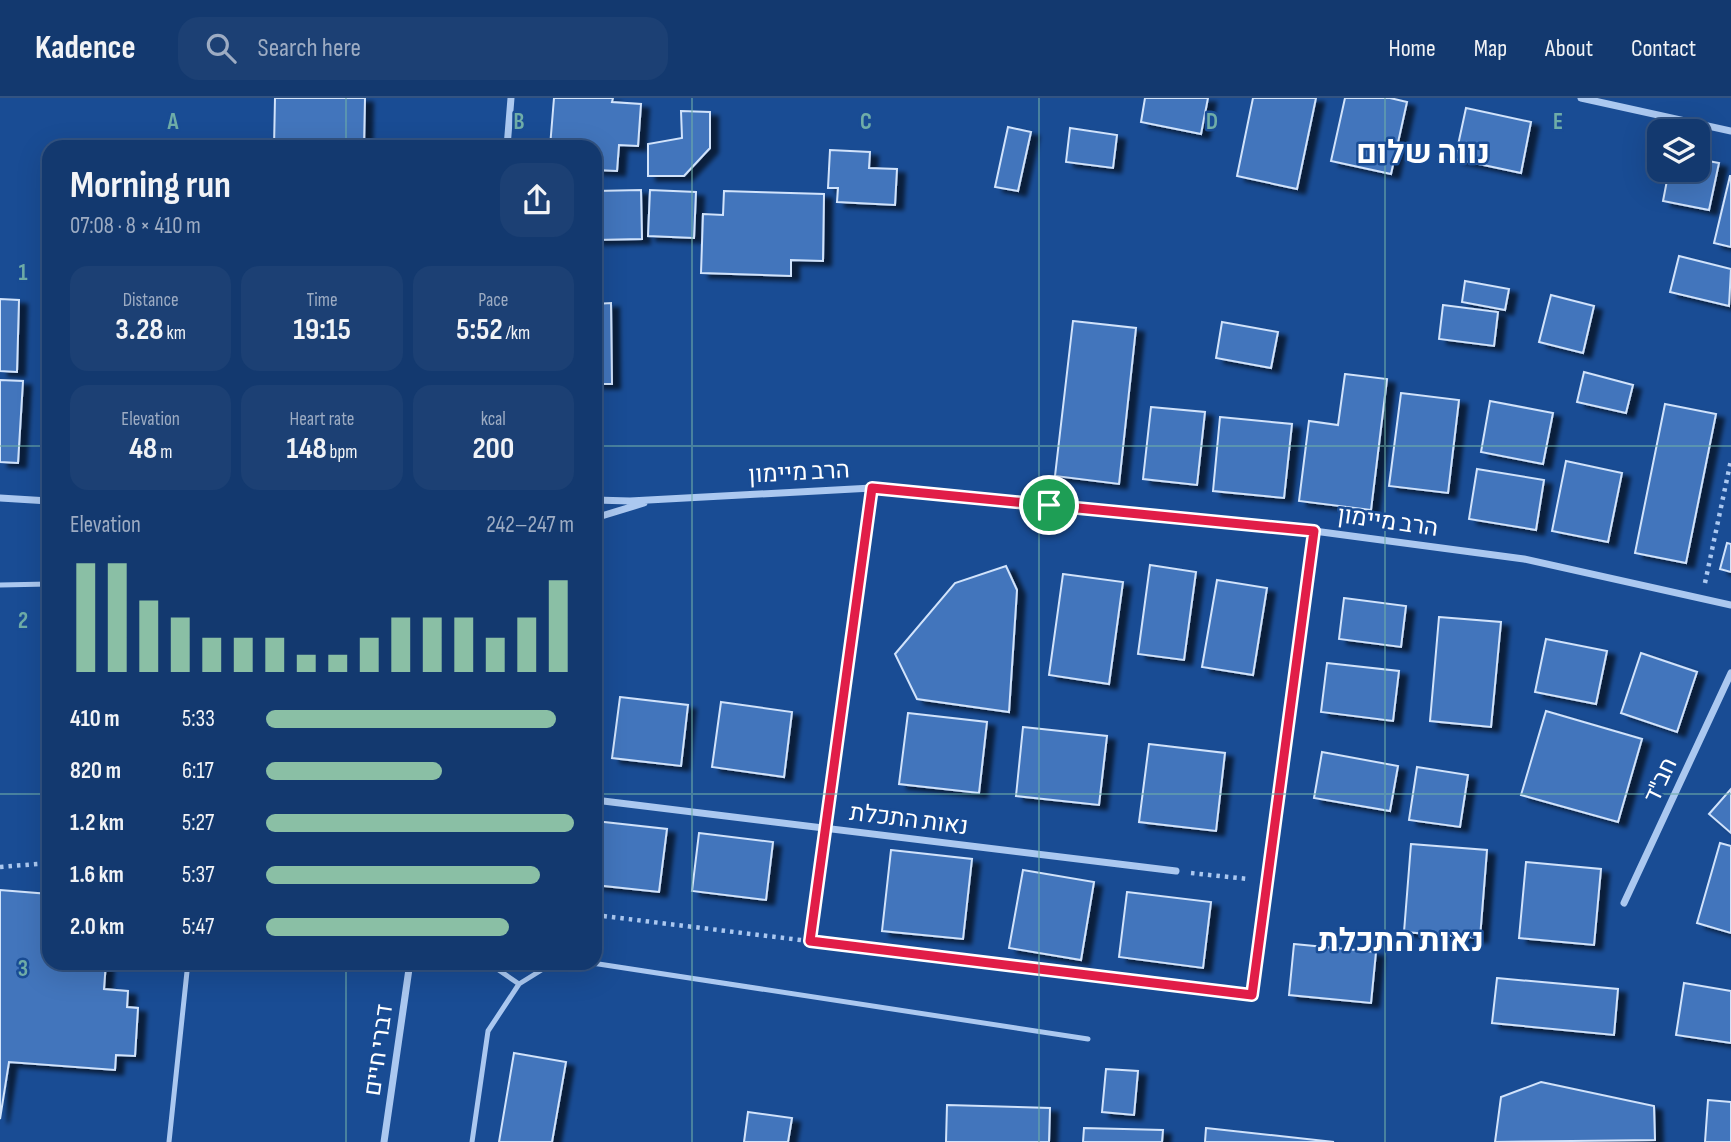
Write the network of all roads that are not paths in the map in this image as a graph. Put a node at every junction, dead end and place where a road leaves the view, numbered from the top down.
1 (511, 98) edge
2 (1581, 98) edge
3 (1731, 131) edge
4 (508, 140) edge
5 (872, 488) junction
6 (0, 498) edge
7 (658, 499) junction
8 (602, 500) edge
9 (42, 501) edge
10 (602, 516) edge
11 (1314, 531) junction
12 (42, 584) edge
13 (0, 585) edge
14 (1731, 605) edge
15 (1731, 673) edge
16 (602, 801) edge
17 (825, 828) junction
18 (1176, 871) road end
19 (1266, 882) road end
20 (1623, 903) dead end
21 (602, 965) edge
22 (187, 970) edge
23 (409, 970) edge
24 (499, 970) edge
25 (542, 970) edge
26 (519, 984) junction
27 (1088, 1039) dead end
28 (169, 1142) edge
29 (384, 1142) edge
30 (472, 1142) edge

1 - 4 street
2 - 3 street
5 - 7 street, הרב מיימון
5 - 11 street, הרב מיימון
5 - 17 street
6 - 9 street
7 - 8 street, הרב מיימון
7 - 10 street, הרב מיימון
11 - 14 street, הרב מיימון
11 - 19 street
12 - 13 lane
15 - 20 street, חב"ד
16 - 17 street, נאות התכלת
17 - 18 street, נאות התכלת
21 - 27 lane
22 - 28 lane
23 - 29 street, דברי חיים
24 - 26 lane
25 - 26 lane
26 - 30 lane

